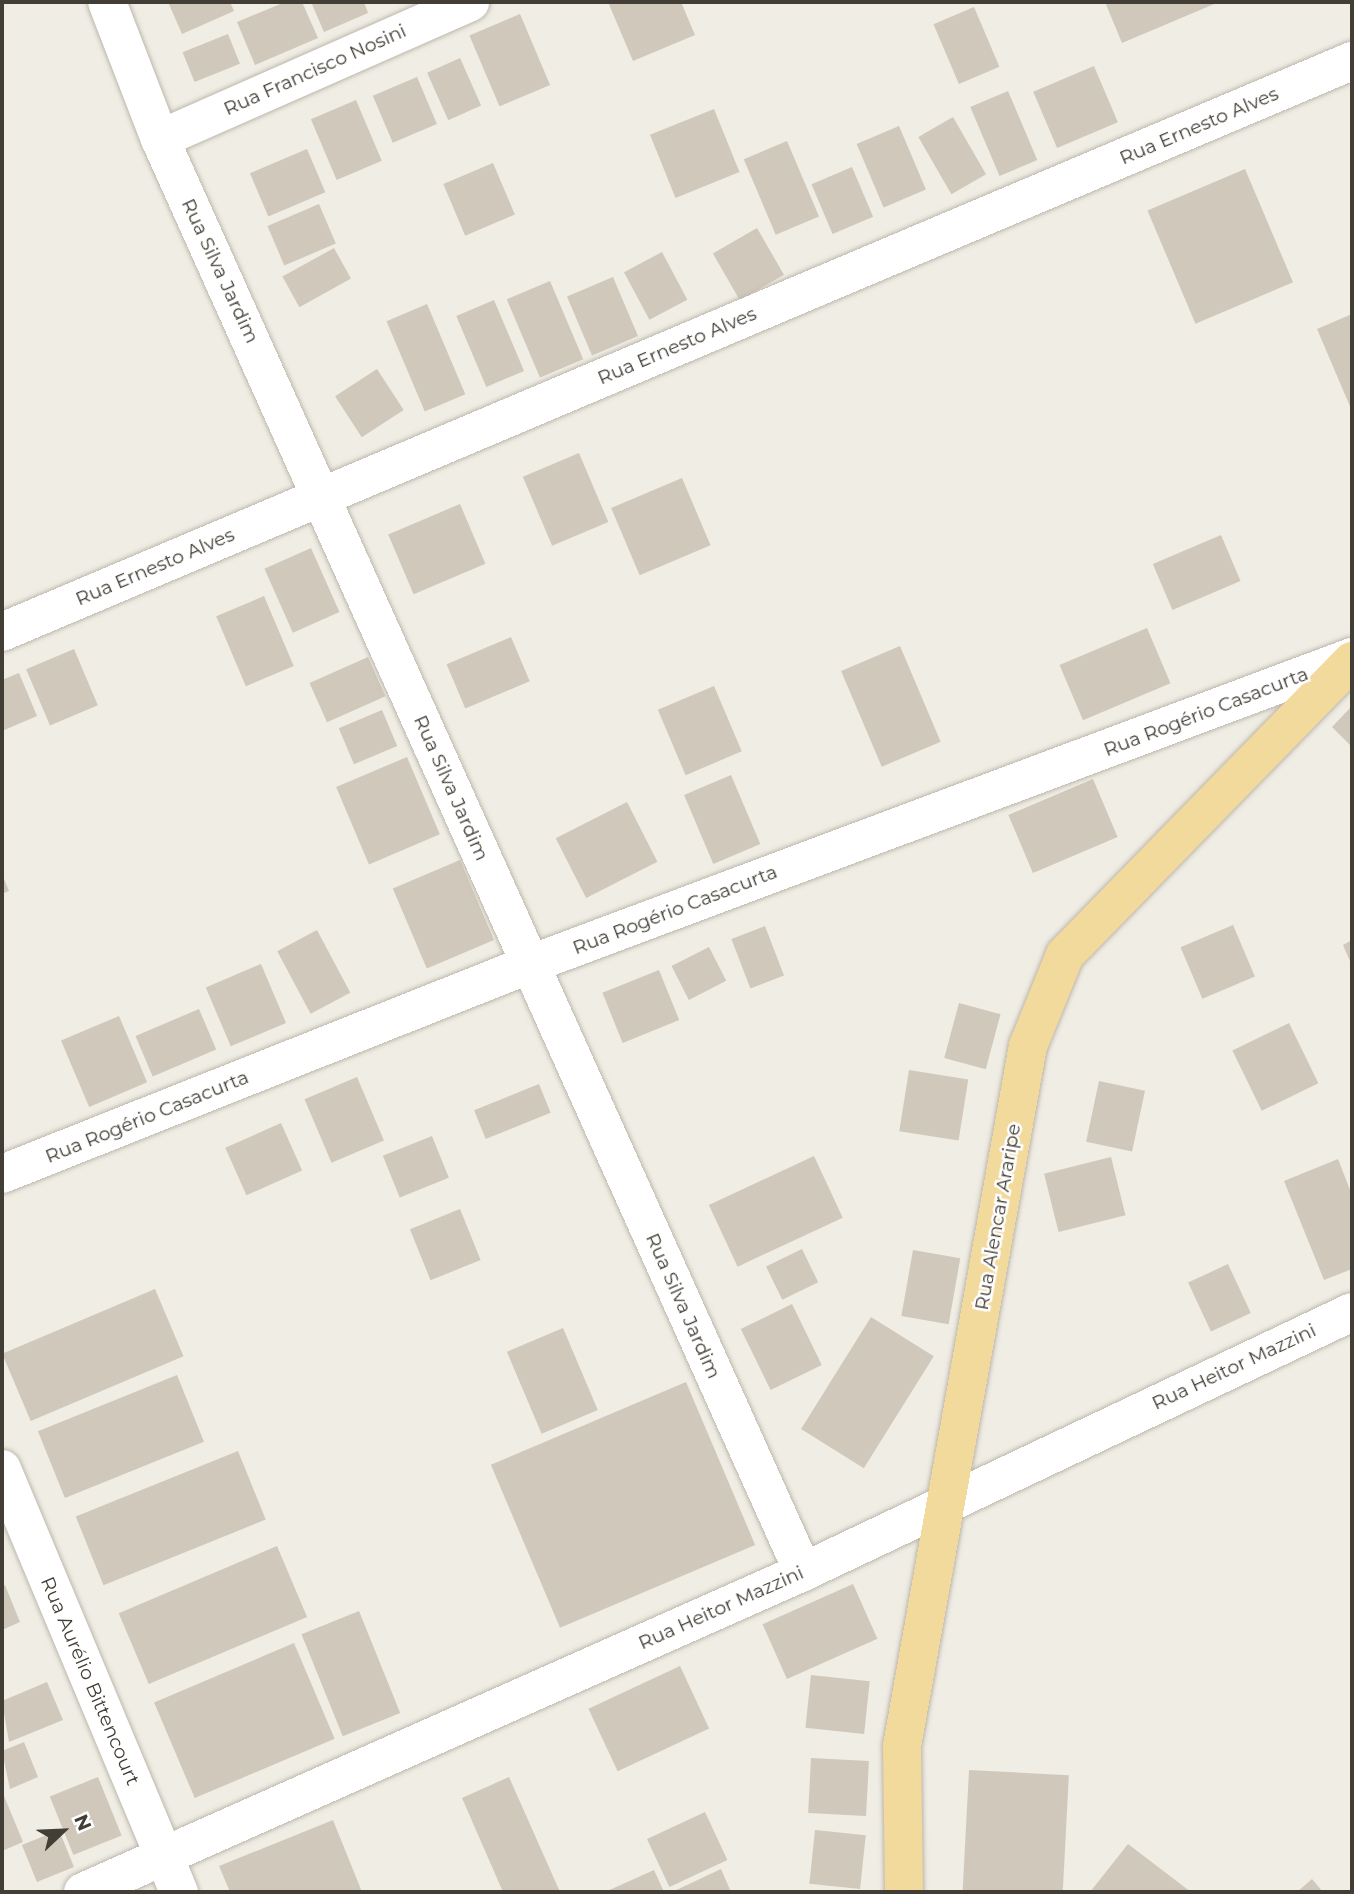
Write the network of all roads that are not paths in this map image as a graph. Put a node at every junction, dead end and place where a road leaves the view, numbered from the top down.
1 (107, 2) edge
2 (470, 2) edge
3 (1352, 61) edge
4 (160, 139) junction
5 (323, 495) junction
6 (2, 632) edge
7 (1352, 659) edge
8 (528, 965) junction
9 (2, 1174) edge
10 (1352, 1312) edge
11 (2, 1469) edge
12 (948, 1502) junction
13 (803, 1572) junction
14 (162, 1855) junction
15 (83, 1892) edge
16 (179, 1892) edge
17 (904, 1892) edge

1 - 4 street, Rua Silva Jardim
2 - 4 street, Rua Francisco Nosini
3 - 5 street, Rua Ernesto Alves
4 - 5 street, Rua Silva Jardim
5 - 6 street, Rua Ernesto Alves
5 - 8 street, Rua Silva Jardim
7 - 8 street, Rua Rogério Casacurta
7 - 12 main road, Rua Alencar Araripe
8 - 9 street, Rua Rogério Casacurta
8 - 13 street, Rua Silva Jardim
10 - 12 street, Rua Heitor Mazzini
11 - 14 street, Rua Aurélio Bittencourt
12 - 13 street, Rua Heitor Mazzini
12 - 17 main road, Rua Alencar Araripe
13 - 14 street, Rua Heitor Mazzini
14 - 15 street, Rua Heitor Mazzini
14 - 16 street, Rua Aurélio Bittencourt

